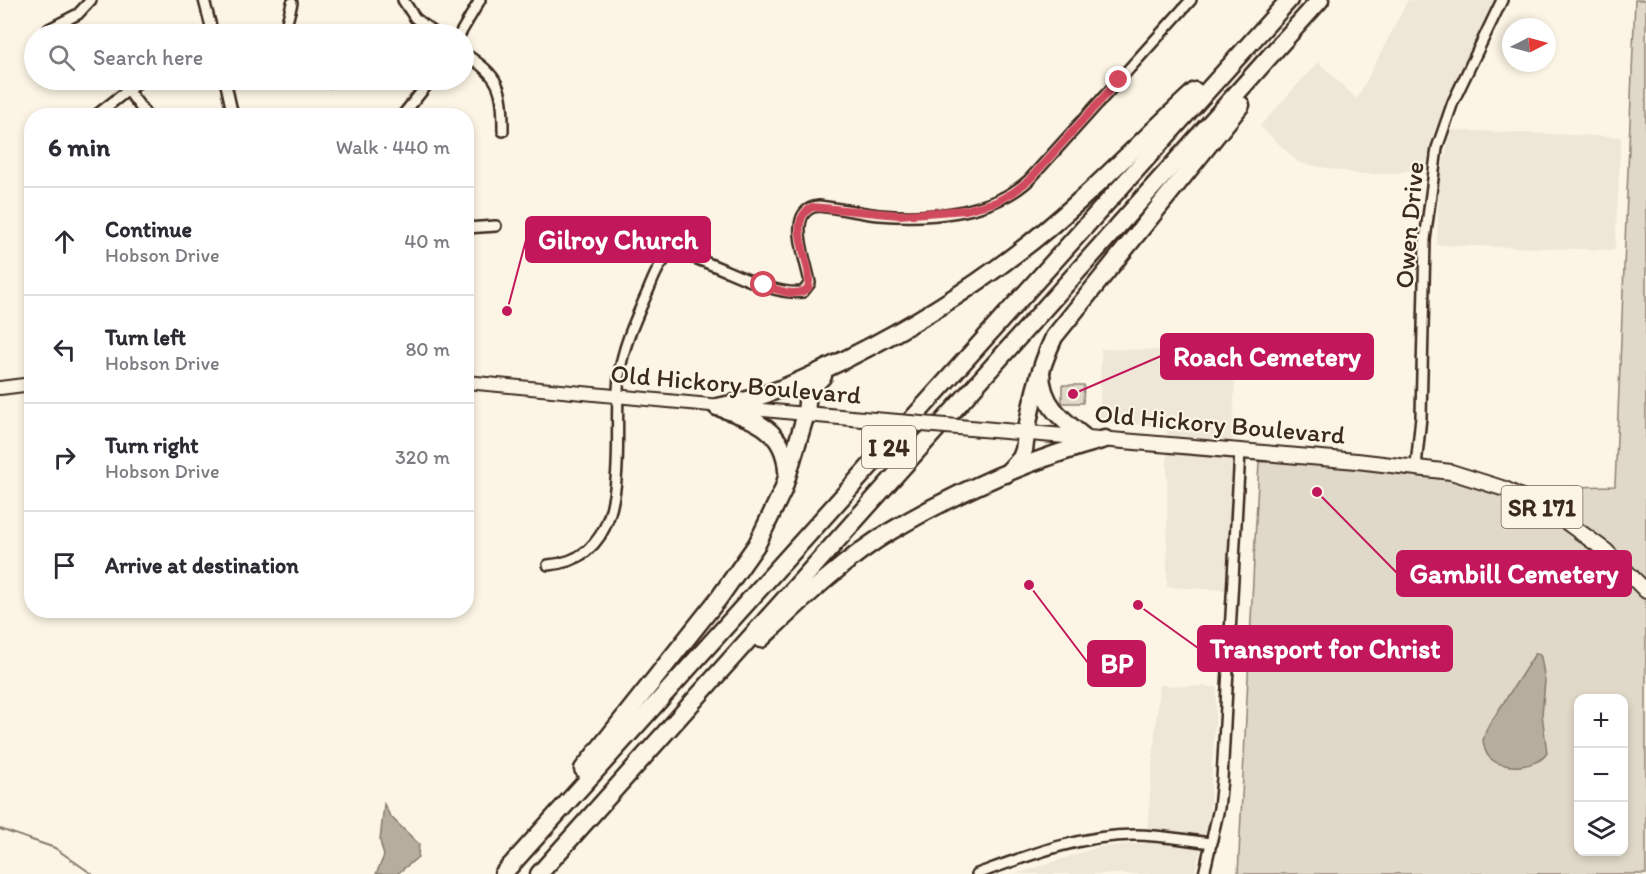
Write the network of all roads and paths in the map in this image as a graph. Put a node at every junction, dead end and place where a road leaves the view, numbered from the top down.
1 (91, 0) edge
2 (204, 0) edge
3 (403, 0) edge
4 (480, 0) edge
5 (1191, 0) edge
6 (1289, 0) edge
7 (1320, 0) edge
8 (1326, 0) edge
9 (1502, 0) edge
10 (292, 3) dead end
11 (1272, 19) junction
12 (59, 24) edge
13 (210, 24) edge
14 (287, 24) edge
15 (423, 24) edge
16 (466, 24) edge
17 (474, 60) edge
18 (126, 90) edge
19 (128, 90) edge
20 (227, 90) edge
21 (423, 90) edge
22 (104, 108) edge
23 (141, 108) edge
24 (231, 108) edge
25 (408, 108) edge
26 (503, 131) dead end
27 (496, 226) dead end
28 (474, 227) edge
29 (878, 343) junction
30 (1042, 363) junction
31 (474, 383) edge
32 (24, 385) edge
33 (0, 388) edge
34 (618, 398) junction
35 (717, 406) junction
36 (806, 414) junction
37 (1026, 432) junction
38 (1083, 436) junction
39 (1105, 439) junction
40 (1240, 451) junction
41 (1416, 466) junction
42 (1006, 474) junction
43 (786, 481) junction
44 (548, 565) dead end
45 (1646, 591) edge
46 (670, 727) junction
47 (1212, 843) junction
48 (492, 874) edge
49 (503, 874) edge
50 (539, 874) edge
51 (977, 874) edge
52 (1204, 874) edge

1 - 12 street
2 - 13 street
3 - 15 street
4 - 16 street
5 - 34 street
6 - 11 highway, I 24
7 - 46 highway, I 24
8 - 30 highway
9 - 41 street, Owen Drive
10 - 14 street
11 - 29 highway
11 - 49 highway, I 24
17 - 26 street
18 - 22 street
19 - 23 street
20 - 24 street
21 - 25 street
27 - 28 street
29 - 35 highway
29 - 36 highway
30 - 37 highway
30 - 38 highway
31 - 34 main road, Old Hickory Boulevard
32 - 33 main road
34 - 35 main road, Old Hickory Boulevard
34 - 44 street
35 - 36 main road, Old Hickory Boulevard
35 - 43 highway
36 - 37 main road, Old Hickory Boulevard / SR 171, bridge
36 - 43 highway
37 - 38 main road, Old Hickory Boulevard / SR 171
37 - 42 highway
38 - 39 main road, Old Hickory Boulevard / SR 171
39 - 40 main road, Old Hickory Boulevard / SR 171
39 - 42 highway
40 - 41 main road, Old Hickory Boulevard / SR 171
40 - 47 street
41 - 45 main road, Old Hickory Boulevard / SR 171
42 - 46 highway
43 - 48 highway
46 - 50 highway, I 24
47 - 51 street
47 - 52 street

